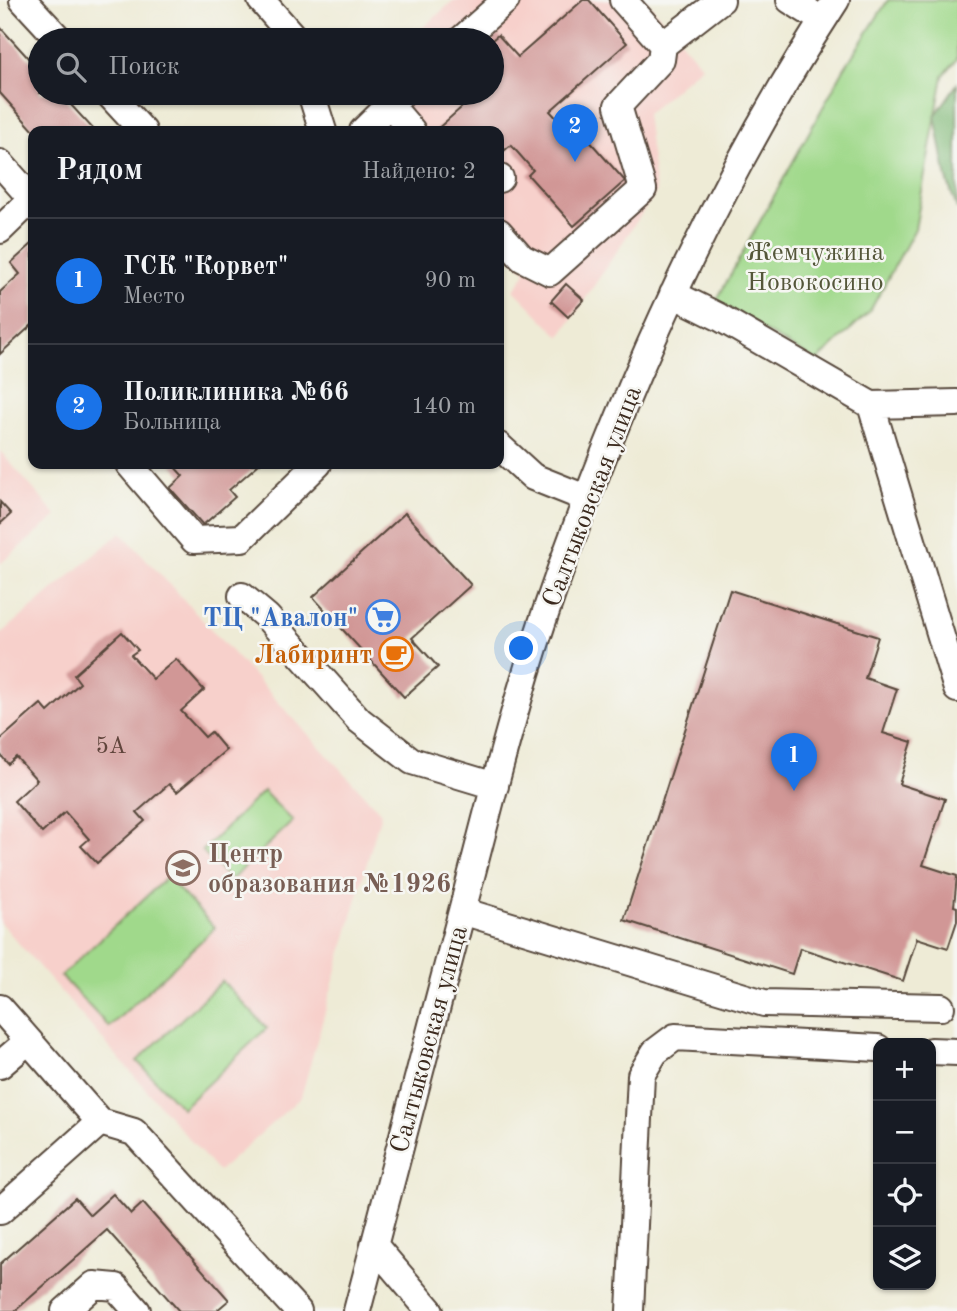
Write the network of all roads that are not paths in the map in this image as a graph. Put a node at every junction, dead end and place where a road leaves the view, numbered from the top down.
1 (23, 0) edge
2 (261, 0) edge
3 (506, 0) edge
4 (623, 0) edge
5 (721, 0) edge
6 (790, 0) edge
7 (829, 10) edge
8 (49, 28) edge
9 (286, 28) edge
10 (474, 28) edge
11 (663, 45) junction
12 (119, 105) edge
13 (315, 105) edge
14 (390, 105) edge
15 (399, 105) edge
16 (138, 126) edge
17 (321, 126) edge
18 (368, 126) edge
19 (410, 126) edge
20 (0, 163) edge
21 (28, 195) edge
22 (28, 204) edge
23 (0, 230) edge
24 (504, 238) edge
25 (673, 294) junction
26 (957, 403) edge
27 (871, 405) junction
28 (504, 451) edge
29 (133, 469) edge
30 (313, 469) edge
31 (588, 499) junction
32 (242, 596) dead end
33 (957, 689) edge
34 (495, 786) junction
35 (462, 911) junction
36 (0, 1007) edge
37 (941, 1007) dead end
38 (28, 1041) junction
39 (873, 1048) edge
40 (936, 1051) edge
41 (957, 1052) edge
42 (0, 1065) edge
43 (100, 1122) junction
44 (0, 1211) edge
45 (374, 1245) junction
46 (65, 1311) edge
47 (138, 1311) edge
48 (298, 1311) edge
49 (357, 1311) edge
50 (430, 1311) edge
51 (630, 1311) edge

1 - 8 street
2 - 9 street
3 - 10 street
4 - 11 street
5 - 11 street
6 - 7 street
7 - 25 street, Салтыковская улица
11 - 24 street
12 - 16 street
13 - 17 street
14 - 18 street
15 - 19 street
20 - 21 street
22 - 23 street
25 - 27 street
25 - 31 street, Салтыковская улица
26 - 27 street
27 - 33 street
28 - 31 street
29 - 30 street
31 - 34 street, Салтыковская улица
32 - 34 street
34 - 35 street, Салтыковская улица
35 - 37 street
35 - 45 street, Салтыковская улица
36 - 38 street
38 - 42 street
38 - 43 street
39 - 51 street
40 - 41 street
43 - 44 street
43 - 48 street
45 - 49 street, Салтыковская улица
45 - 50 street
46 - 47 street

